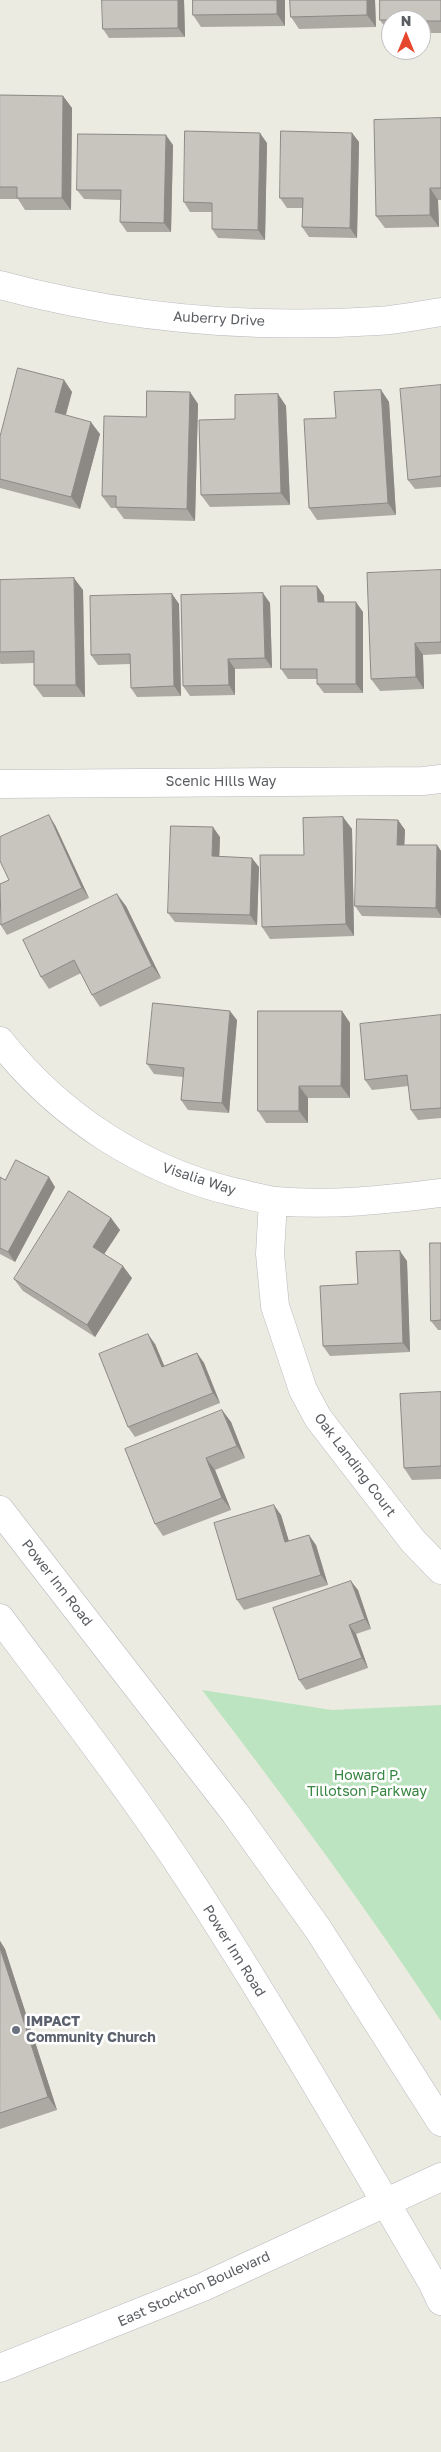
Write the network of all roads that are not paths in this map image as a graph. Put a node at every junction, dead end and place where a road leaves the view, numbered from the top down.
1 (0, 285) edge
2 (441, 312) edge
3 (441, 779) edge
4 (0, 784) edge
5 (0, 1041) edge
6 (441, 1194) edge
7 (272, 1201) junction
8 (0, 1510) edge
9 (441, 1570) edge
10 (0, 1618) edge
11 (441, 2122) edge
12 (441, 2177) edge
13 (385, 2202) junction
14 (441, 2301) edge
15 (0, 2368) edge

1 - 2 street, Auberry Drive
3 - 4 street, Scenic Hills Way
5 - 7 street, Visalia Way
6 - 7 street, Visalia Way
7 - 9 street, Oak Landing Court
8 - 11 street, Power Inn Road
10 - 13 street, Power Inn Road
12 - 13 street, East Stockton Boulevard
13 - 14 street, Power Inn Road
13 - 15 street, East Stockton Boulevard

